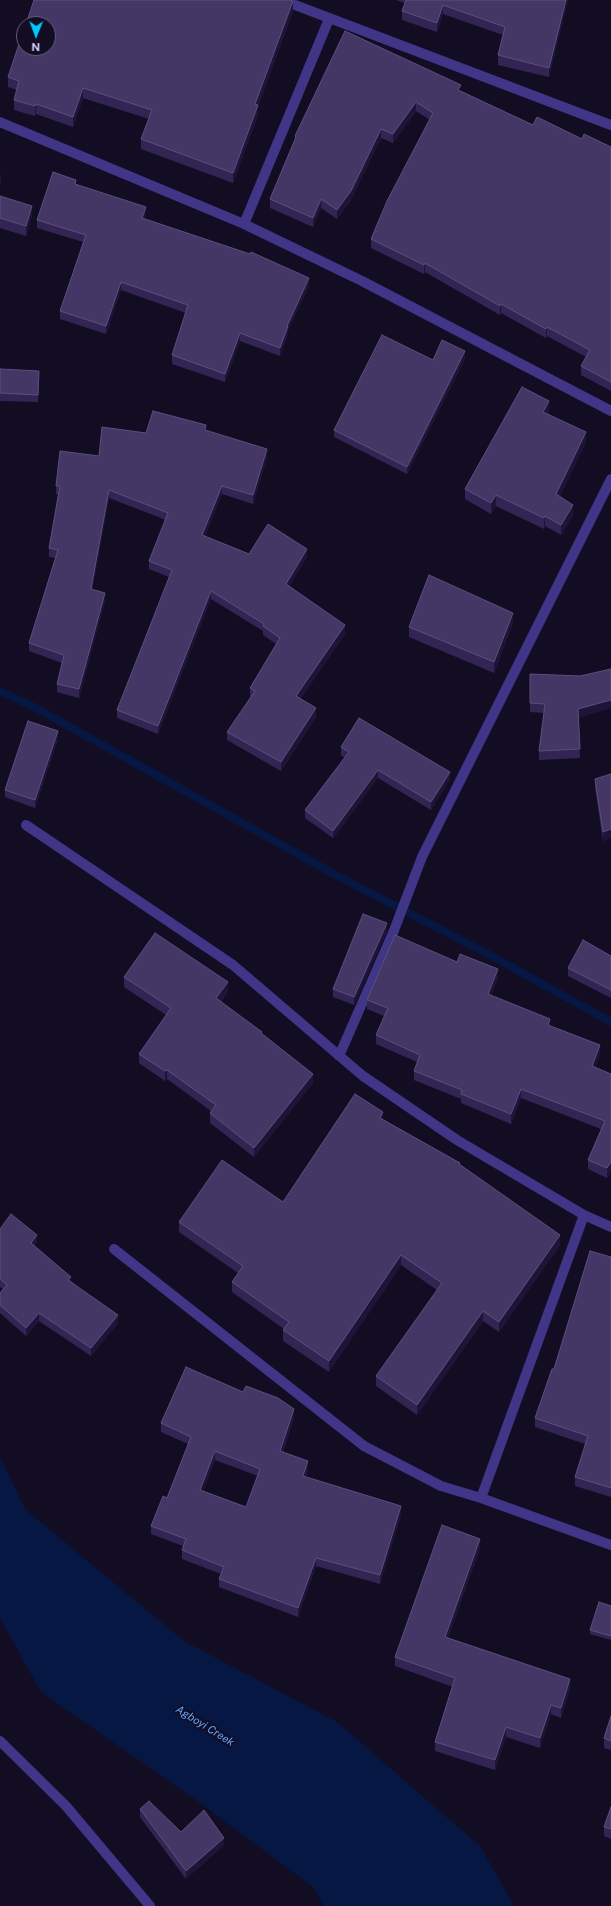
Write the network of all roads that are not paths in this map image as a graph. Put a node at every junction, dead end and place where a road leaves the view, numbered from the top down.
1 (282, 0) edge
2 (329, 19) junction
3 (0, 122) edge
4 (611, 125) edge
5 (244, 224) junction
6 (611, 412) edge
7 (611, 479) edge
8 (26, 825) dead end
9 (340, 1056) junction
10 (584, 1216) junction
11 (611, 1227) edge
12 (114, 1249) dead end
13 (481, 1498) junction
14 (611, 1545) edge
15 (0, 1741) edge
16 (150, 1906) edge

1 - 2 street
2 - 4 street
2 - 5 street
3 - 5 street
5 - 6 street
7 - 9 street
8 - 9 street
9 - 10 street
10 - 11 street
10 - 13 street
12 - 13 street
13 - 14 street
15 - 16 street

